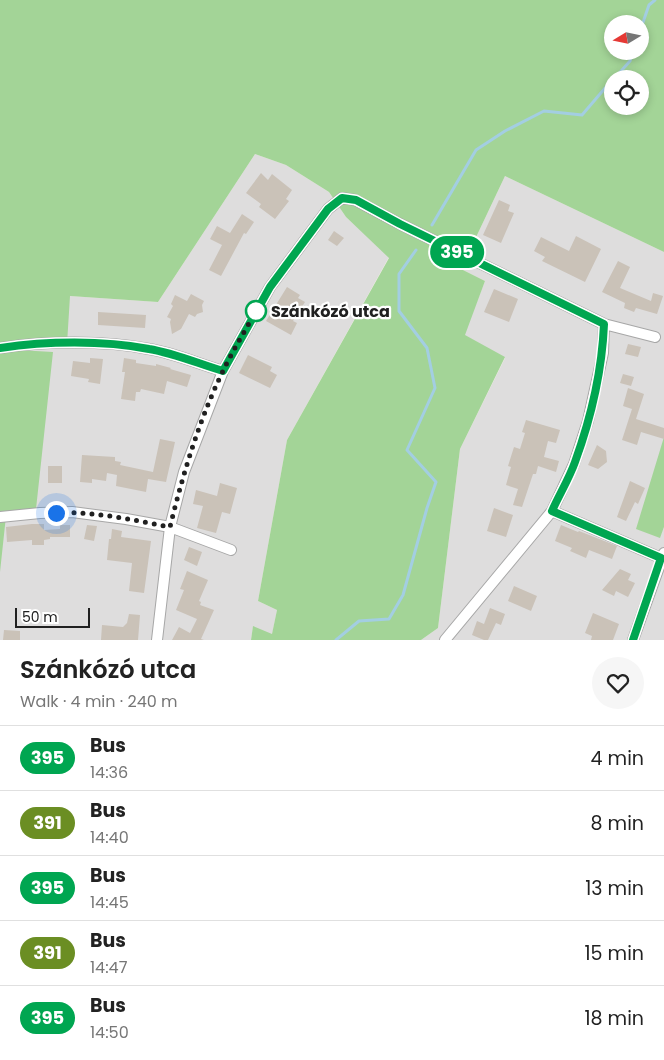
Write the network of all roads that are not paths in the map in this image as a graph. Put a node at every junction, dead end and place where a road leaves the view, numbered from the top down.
1 (604, 324) junction
2 (654, 337) dead end
3 (0, 348) edge
4 (223, 371) junction
5 (552, 511) junction
6 (0, 517) edge
7 (170, 527) junction
8 (231, 550) dead end
9 (663, 555) edge
10 (157, 640) edge
11 (444, 640) edge
12 (633, 640) edge

1 - 2 street
1 - 4 street
1 - 5 street
3 - 4 street
4 - 7 street
5 - 9 street
5 - 11 street
6 - 7 street
7 - 8 street
7 - 10 street
9 - 12 street

